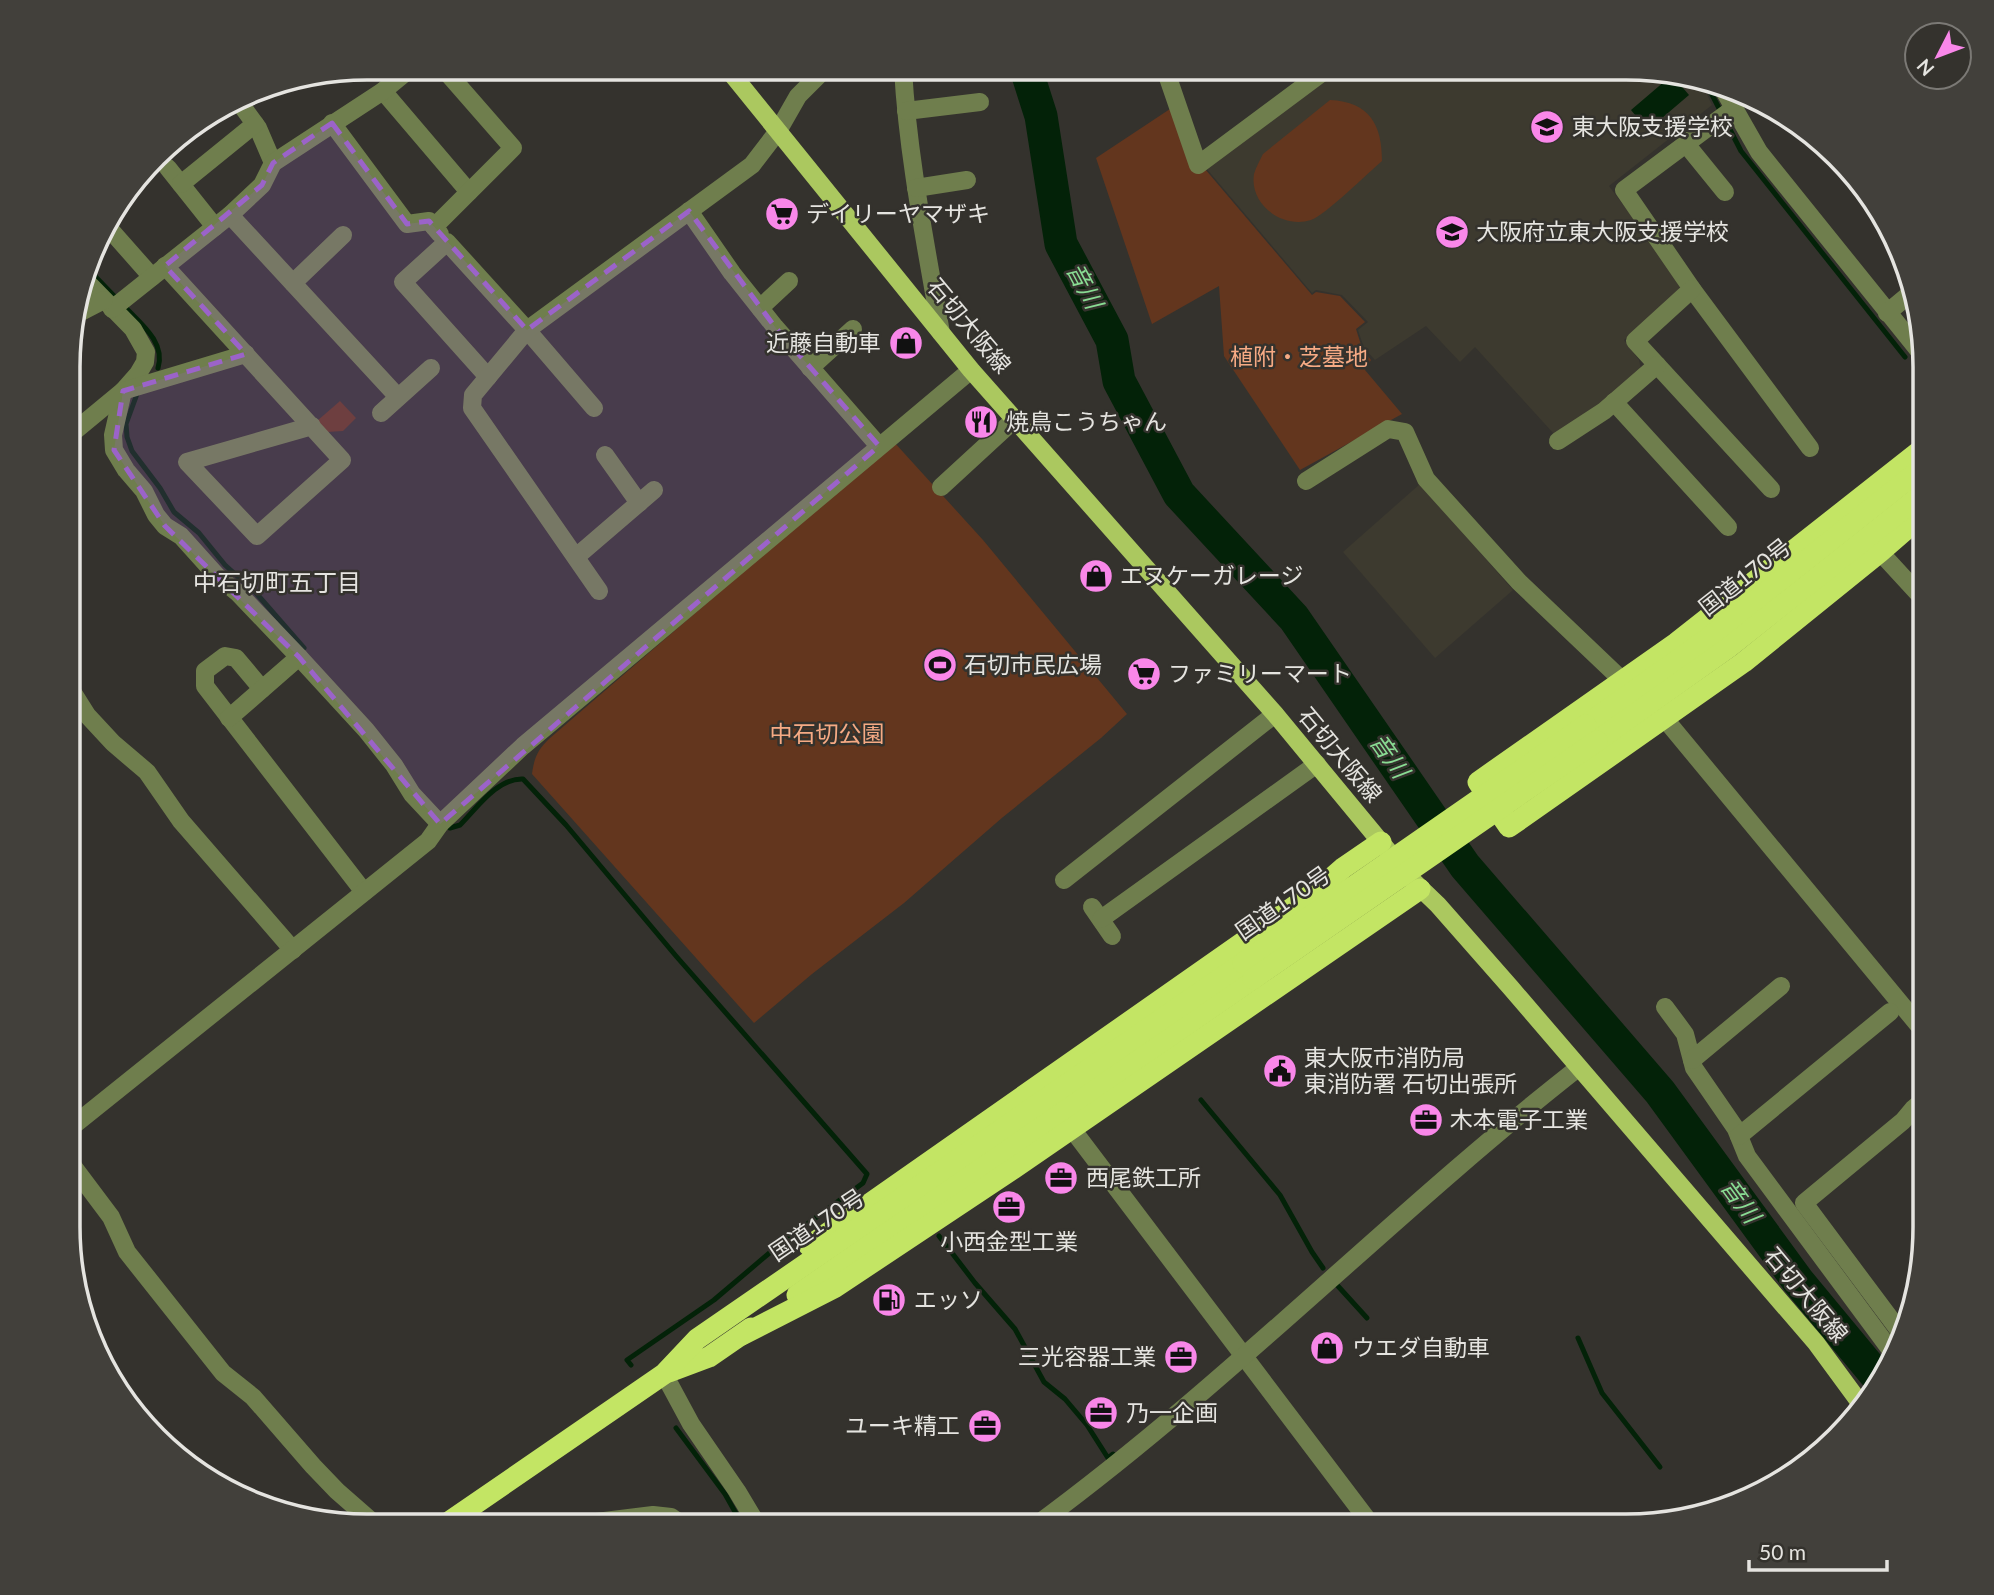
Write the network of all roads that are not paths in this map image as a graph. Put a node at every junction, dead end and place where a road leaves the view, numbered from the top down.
1 (395, 80) edge
2 (454, 80) edge
3 (737, 80) edge
4 (814, 80) edge
5 (904, 80) edge
6 (1169, 80) edge
7 (1312, 80) edge
8 (383, 91) junction
9 (1729, 100) edge
10 (980, 103) dead end
11 (244, 108) edge
12 (1734, 108) junction
13 (906, 111) junction
14 (332, 123) junction
15 (255, 124) junction
16 (778, 131) junction
17 (1686, 144) junction
18 (273, 163) junction
19 (168, 168) dead end
20 (967, 180) dead end
21 (181, 184) junction
22 (916, 188) junction
23 (469, 192) junction
24 (1725, 192) dead end
25 (689, 211) junction
26 (230, 215) junction
27 (215, 227) junction
28 (434, 227) junction
29 (114, 232) edge
30 (343, 235) dead end
31 (447, 242) junction
32 (159, 272) junction
33 (789, 281) dead end
34 (293, 283) junction
35 (92, 286) edge
36 (1692, 289) junction
37 (1905, 298) edge
38 (115, 303) junction
39 (760, 308) junction
40 (86, 312) edge
41 (1887, 313) junction
42 (853, 329) dead end
43 (527, 330) junction
44 (941, 333) junction
45 (1912, 343) edge
46 (246, 354) junction
47 (1657, 365) junction
48 (431, 368) dead end
49 (810, 368) junction
50 (971, 370) junction
51 (488, 377) junction
52 (123, 391) junction
53 (398, 397) junction
54 (1614, 402) junction
55 (594, 408) dead end
56 (381, 413) dead end
57 (1015, 419) junction
58 (312, 426) junction
59 (80, 427) edge
60 (1558, 440) dead end
61 (879, 446) junction
62 (1810, 448) dead end
63 (605, 455) dead end
64 (1913, 456) edge
65 (1913, 475) edge
66 (1306, 481) dead end
67 (941, 487) dead end
68 (1771, 489) dead end
69 (654, 490) dead end
70 (1913, 501) edge
71 (639, 503) junction
72 (1913, 523) edge
73 (1728, 527) dead end
74 (1880, 552) junction
75 (576, 558) junction
76 (1913, 588) edge
77 (599, 591) dead end
78 (299, 657) junction
79 (1623, 681) junction
80 (261, 688) junction
81 (80, 704) edge
82 (1275, 714) junction
83 (229, 718) junction
84 (1665, 719) junction
85 (1592, 733) junction
86 (1317, 764) junction
87 (440, 824) junction
88 (1381, 842) junction
89 (1063, 880) dead end
90 (1420, 888) junction
91 (364, 892) junction
92 (1112, 936) dead end
93 (293, 950) junction
94 (1248, 971) junction
95 (1781, 986) dead end
96 (1665, 1007) dead end
97 (1890, 1012) dead end
98 (1913, 1019) edge
99 (1692, 1060) junction
100 (1578, 1068) junction
101 (1913, 1109) edge
102 (80, 1120) edge
103 (1072, 1129) junction
104 (1739, 1136) junction
105 (80, 1176) edge
106 (752, 1301) junction
107 (1896, 1326) edge
108 (742, 1335) junction
109 (1888, 1346) edge
110 (1243, 1355) junction
111 (664, 1374) junction
112 (1857, 1398) edge
113 (365, 1515) edge
114 (465, 1515) edge
115 (751, 1515) edge
116 (1051, 1515) edge
117 (1364, 1515) edge

1 - 8 street
2 - 23 street
3 - 16 main road, 石切大阪線
4 - 16 street
5 - 13 street
6 - 7 street
8 - 14 street
8 - 23 street
9 - 12 street
10 - 13 street
11 - 15 street
12 - 17 street
12 - 41 street
13 - 22 street
14 - 18 street
14 - 28 street
15 - 18 street
15 - 21 street
16 - 25 street
16 - 44 main road, 石切大阪線
17 - 24 street
17 - 36 street
18 - 26 street
19 - 21 street
20 - 22 street
21 - 27 street
22 - 44 street
23 - 28 street
25 - 39 street
25 - 43 street
26 - 27 street
26 - 34 street
27 - 32 street
28 - 31 street
29 - 32 street
30 - 34 street
31 - 43 street
31 - 51 street
32 - 38 street
32 - 46 street
33 - 39 street
34 - 53 street
35 - 38 street
36 - 47 street
36 - 62 street
37 - 41 street
38 - 40 street
38 - 52 street
39 - 49 street
41 - 45 street
42 - 49 street
43 - 51 street
43 - 55 street
44 - 50 main road, 石切大阪線
46 - 52 street
46 - 58 street
47 - 54 street
47 - 68 street
48 - 53 street
49 - 61 street
50 - 57 main road, 石切大阪線
50 - 61 street
51 - 75 street
52 - 59 street
52 - 78 street
53 - 56 street
54 - 60 street
54 - 73 street
57 - 67 street
57 - 82 main road, 石切大阪線
58 - 58 street
61 - 87 street
63 - 71 street
64 - 79 highway
65 - 85 highway, 国道170号
66 - 79 street
69 - 71 street
70 - 85 highway, 国道170号
71 - 75 street
72 - 74 highway
74 - 76 street
74 - 84 highway
75 - 77 street
78 - 80 street
78 - 87 street
79 - 84 highway
80 - 83 street
80 - 83 street
81 - 93 street
82 - 86 main road, 石切大阪線
82 - 89 street
83 - 91 street
84 - 98 street
85 - 94 highway, 国道170号, bridge
86 - 88 main road, 石切大阪線
86 - 92 street
87 - 91 street
88 - 90 main road, 石切大阪線
88 - 106 highway
90 - 100 main road, 石切大阪線
90 - 103 highway
91 - 93 street
93 - 102 street
94 - 106 highway, 国道170号
94 - 108 highway, 国道170号
95 - 99 street
96 - 99 street
97 - 104 street
99 - 104 street
100 - 110 street
100 - 112 main road, 石切大阪線
101 - 107 street
103 - 108 highway
103 - 110 street
104 - 109 street
105 - 113 street
106 - 111 highway, 国道170号
108 - 111 highway, 国道170号
110 - 116 street
110 - 117 street
111 - 114 highway, 国道170号
111 - 115 street

